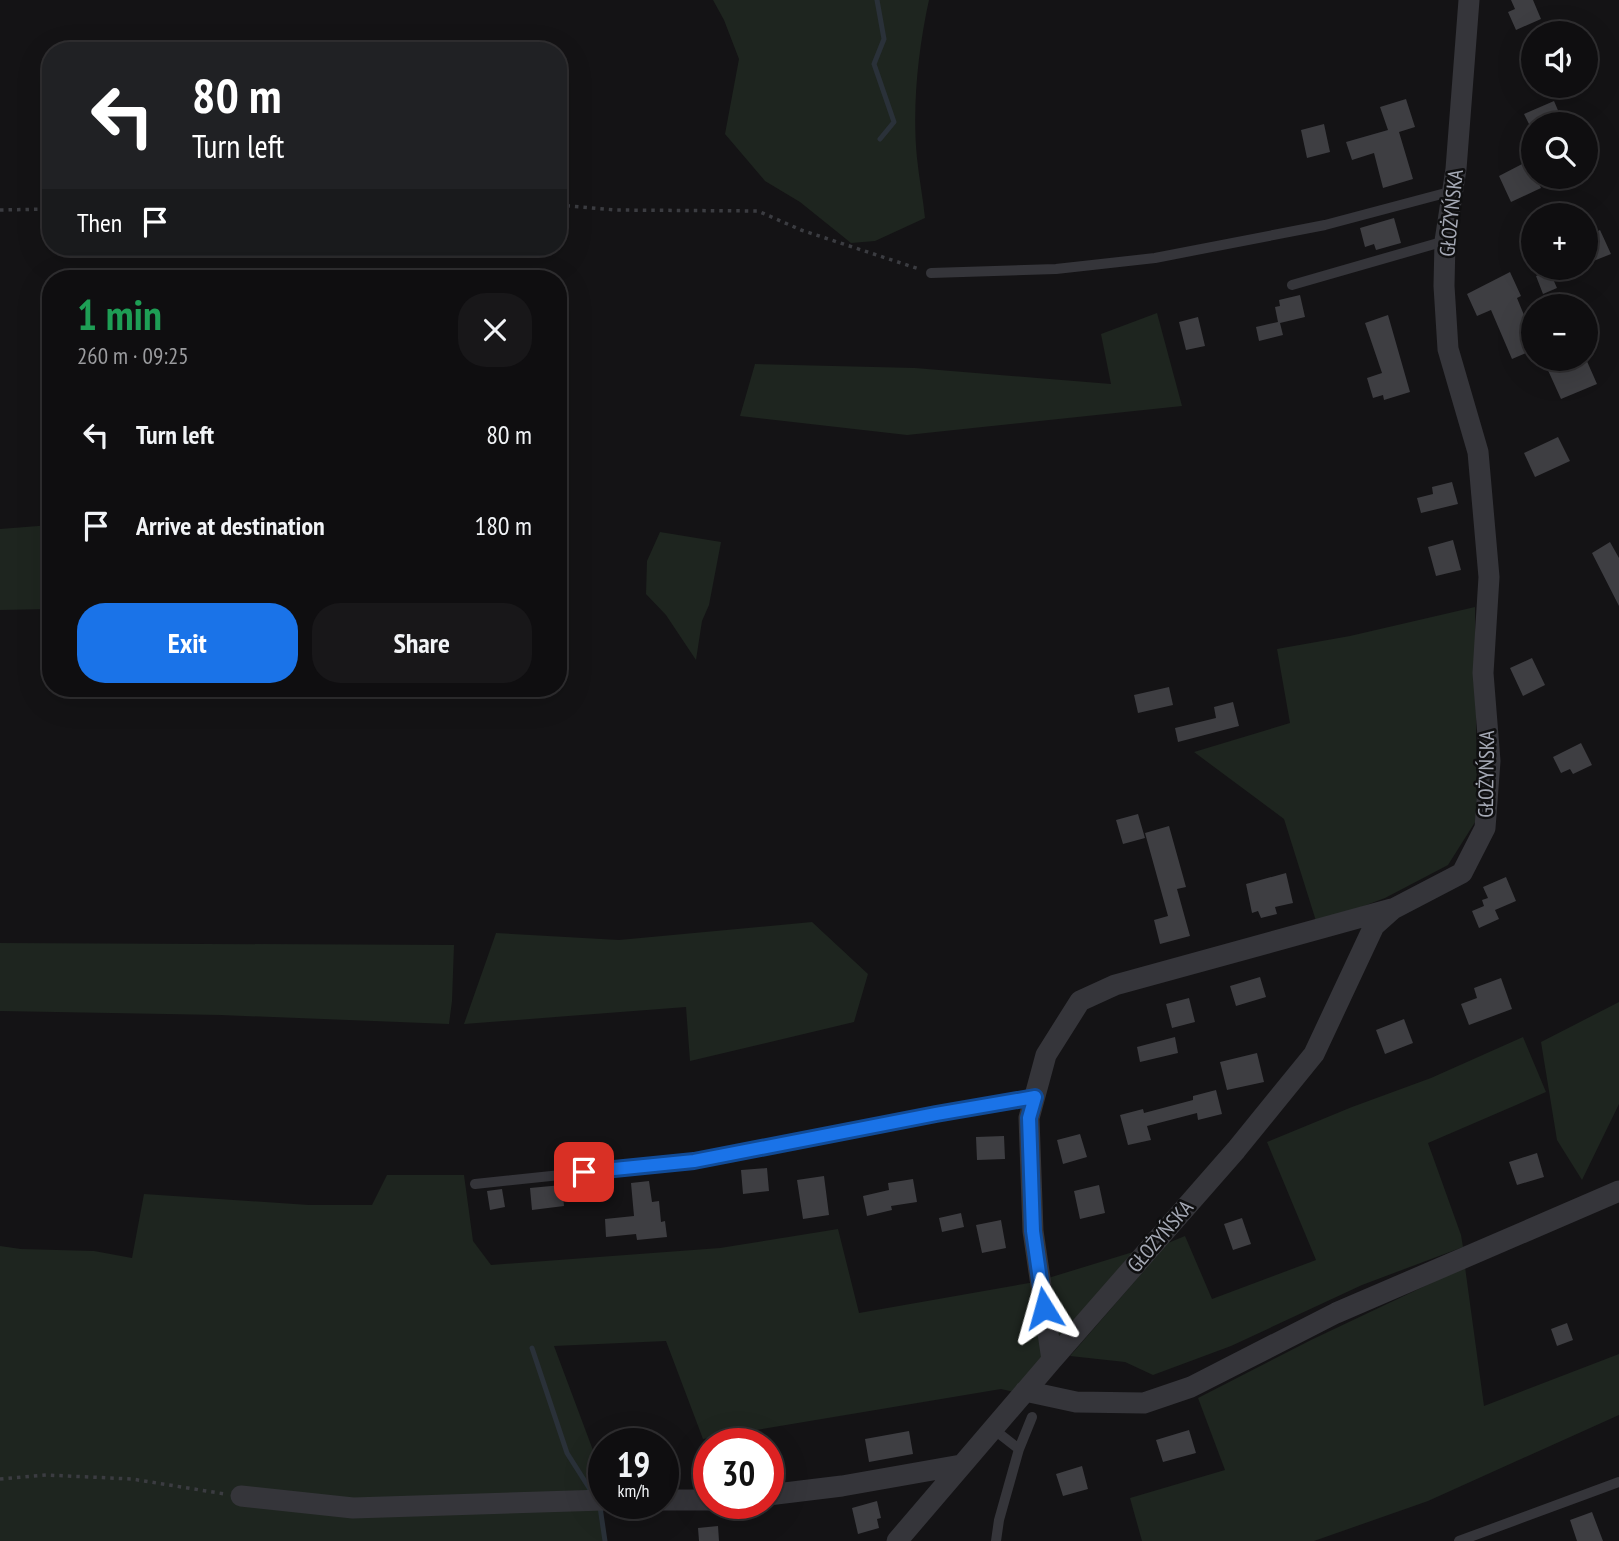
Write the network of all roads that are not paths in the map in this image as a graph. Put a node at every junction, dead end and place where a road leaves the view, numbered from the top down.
1 (1469, 0) edge
2 (1453, 191) junction
3 (1445, 241) junction
4 (931, 273) road end
5 (1292, 285) dead end
6 (1393, 909) junction
7 (1035, 1097) junction
8 (475, 1184) dead end
9 (1619, 1191) edge
10 (1052, 1360) junction
11 (1025, 1391) junction
12 (1032, 1417) dead end
13 (992, 1428) junction
14 (1019, 1449) junction
15 (961, 1465) junction
16 (1619, 1482) edge
17 (784, 1493) edge
18 (241, 1496) road end
19 (588, 1501) edge
20 (897, 1541) edge
21 (996, 1541) edge
22 (1459, 1541) edge

1 - 2 street, GŁOŻYŃSKA
2 - 3 street, GŁOŻYŃSKA
2 - 4 lane
3 - 5 lane
3 - 6 street, GŁOŻYŃSKA
6 - 7 street
6 - 10 street, GŁOŻYŃSKA
7 - 8 lane
7 - 10 street
9 - 11 street
10 - 11 street, GŁOŻYŃSKA
11 - 13 street, GŁOŻYŃSKA
12 - 14 lane
13 - 14 lane
13 - 15 street, GŁOŻYŃSKA
14 - 21 lane
15 - 17 street
15 - 20 street, GŁOŻYŃSKA
16 - 22 lane
18 - 19 street

